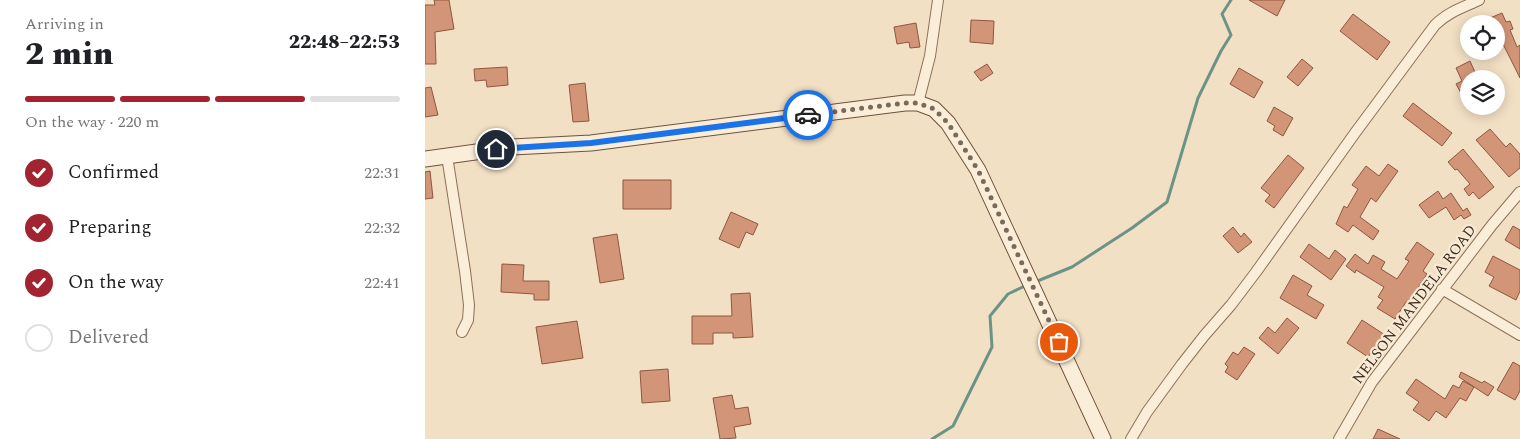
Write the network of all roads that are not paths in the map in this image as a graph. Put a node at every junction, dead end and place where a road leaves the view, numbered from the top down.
1 (938, 0) edge
2 (1479, 0) edge
3 (918, 103) junction
4 (447, 156) junction
5 (425, 159) edge
6 (1520, 192) edge
7 (1443, 289) junction
8 (462, 332) dead end
9 (1520, 334) edge
10 (1103, 439) edge
11 (1131, 439) edge
12 (1339, 439) edge

1 - 3 street
2 - 11 street
3 - 4 street
3 - 10 street
4 - 5 street
4 - 8 street
6 - 7 street, NELSON MANDELA ROAD
7 - 9 street
7 - 12 street, NELSON MANDELA ROAD

